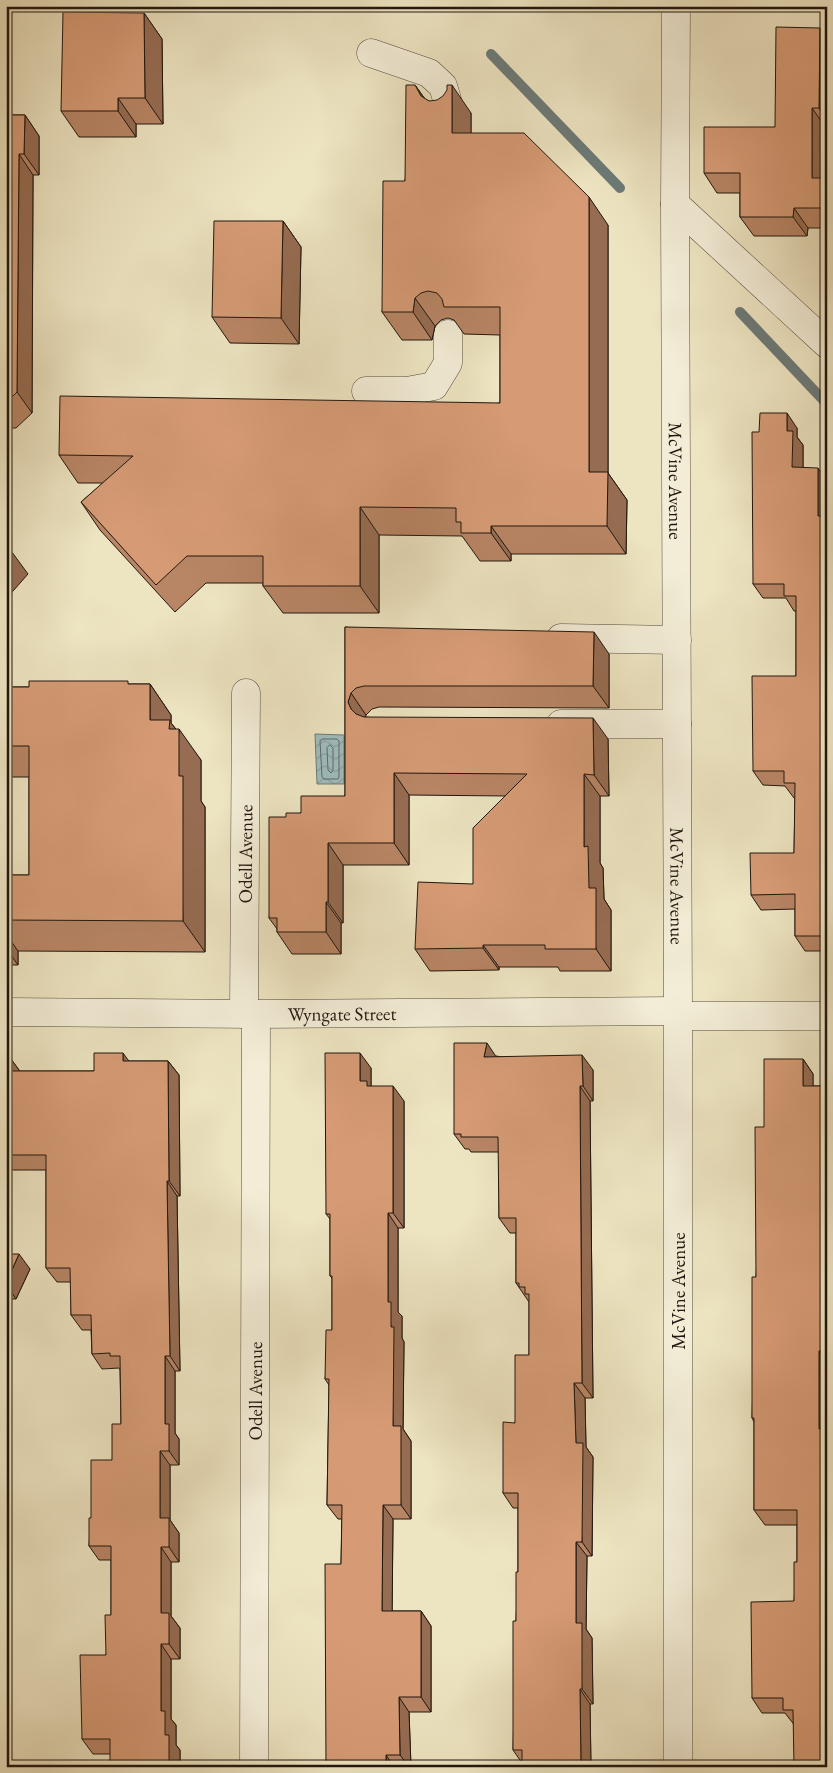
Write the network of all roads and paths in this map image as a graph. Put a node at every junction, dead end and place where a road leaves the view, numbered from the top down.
1 (676, 6) edge
2 (371, 53) dead end
3 (451, 113) edge
4 (675, 204) junction
5 (448, 334) edge
6 (827, 344) edge
7 (366, 391) dead end
8 (539, 637) edge
9 (677, 640) junction
10 (246, 693) dead end
11 (538, 724) edge
12 (677, 724) junction
13 (6, 1012) edge
14 (250, 1014) junction
15 (678, 1014) junction
16 (827, 1016) edge
17 (254, 1767) edge
18 (678, 1767) edge

1 - 4 street, McVine Avenue
2 - 3 street
4 - 6 street
4 - 9 street, McVine Avenue
5 - 7 street
8 - 9 street
9 - 12 street, McVine Avenue
10 - 14 street, Odell Avenue
11 - 12 street
12 - 15 street, McVine Avenue
13 - 14 street, Wyngate Street
14 - 15 street, Wyngate Street
14 - 17 street, Odell Avenue
15 - 16 street, Wyngate Street
15 - 18 street, McVine Avenue

